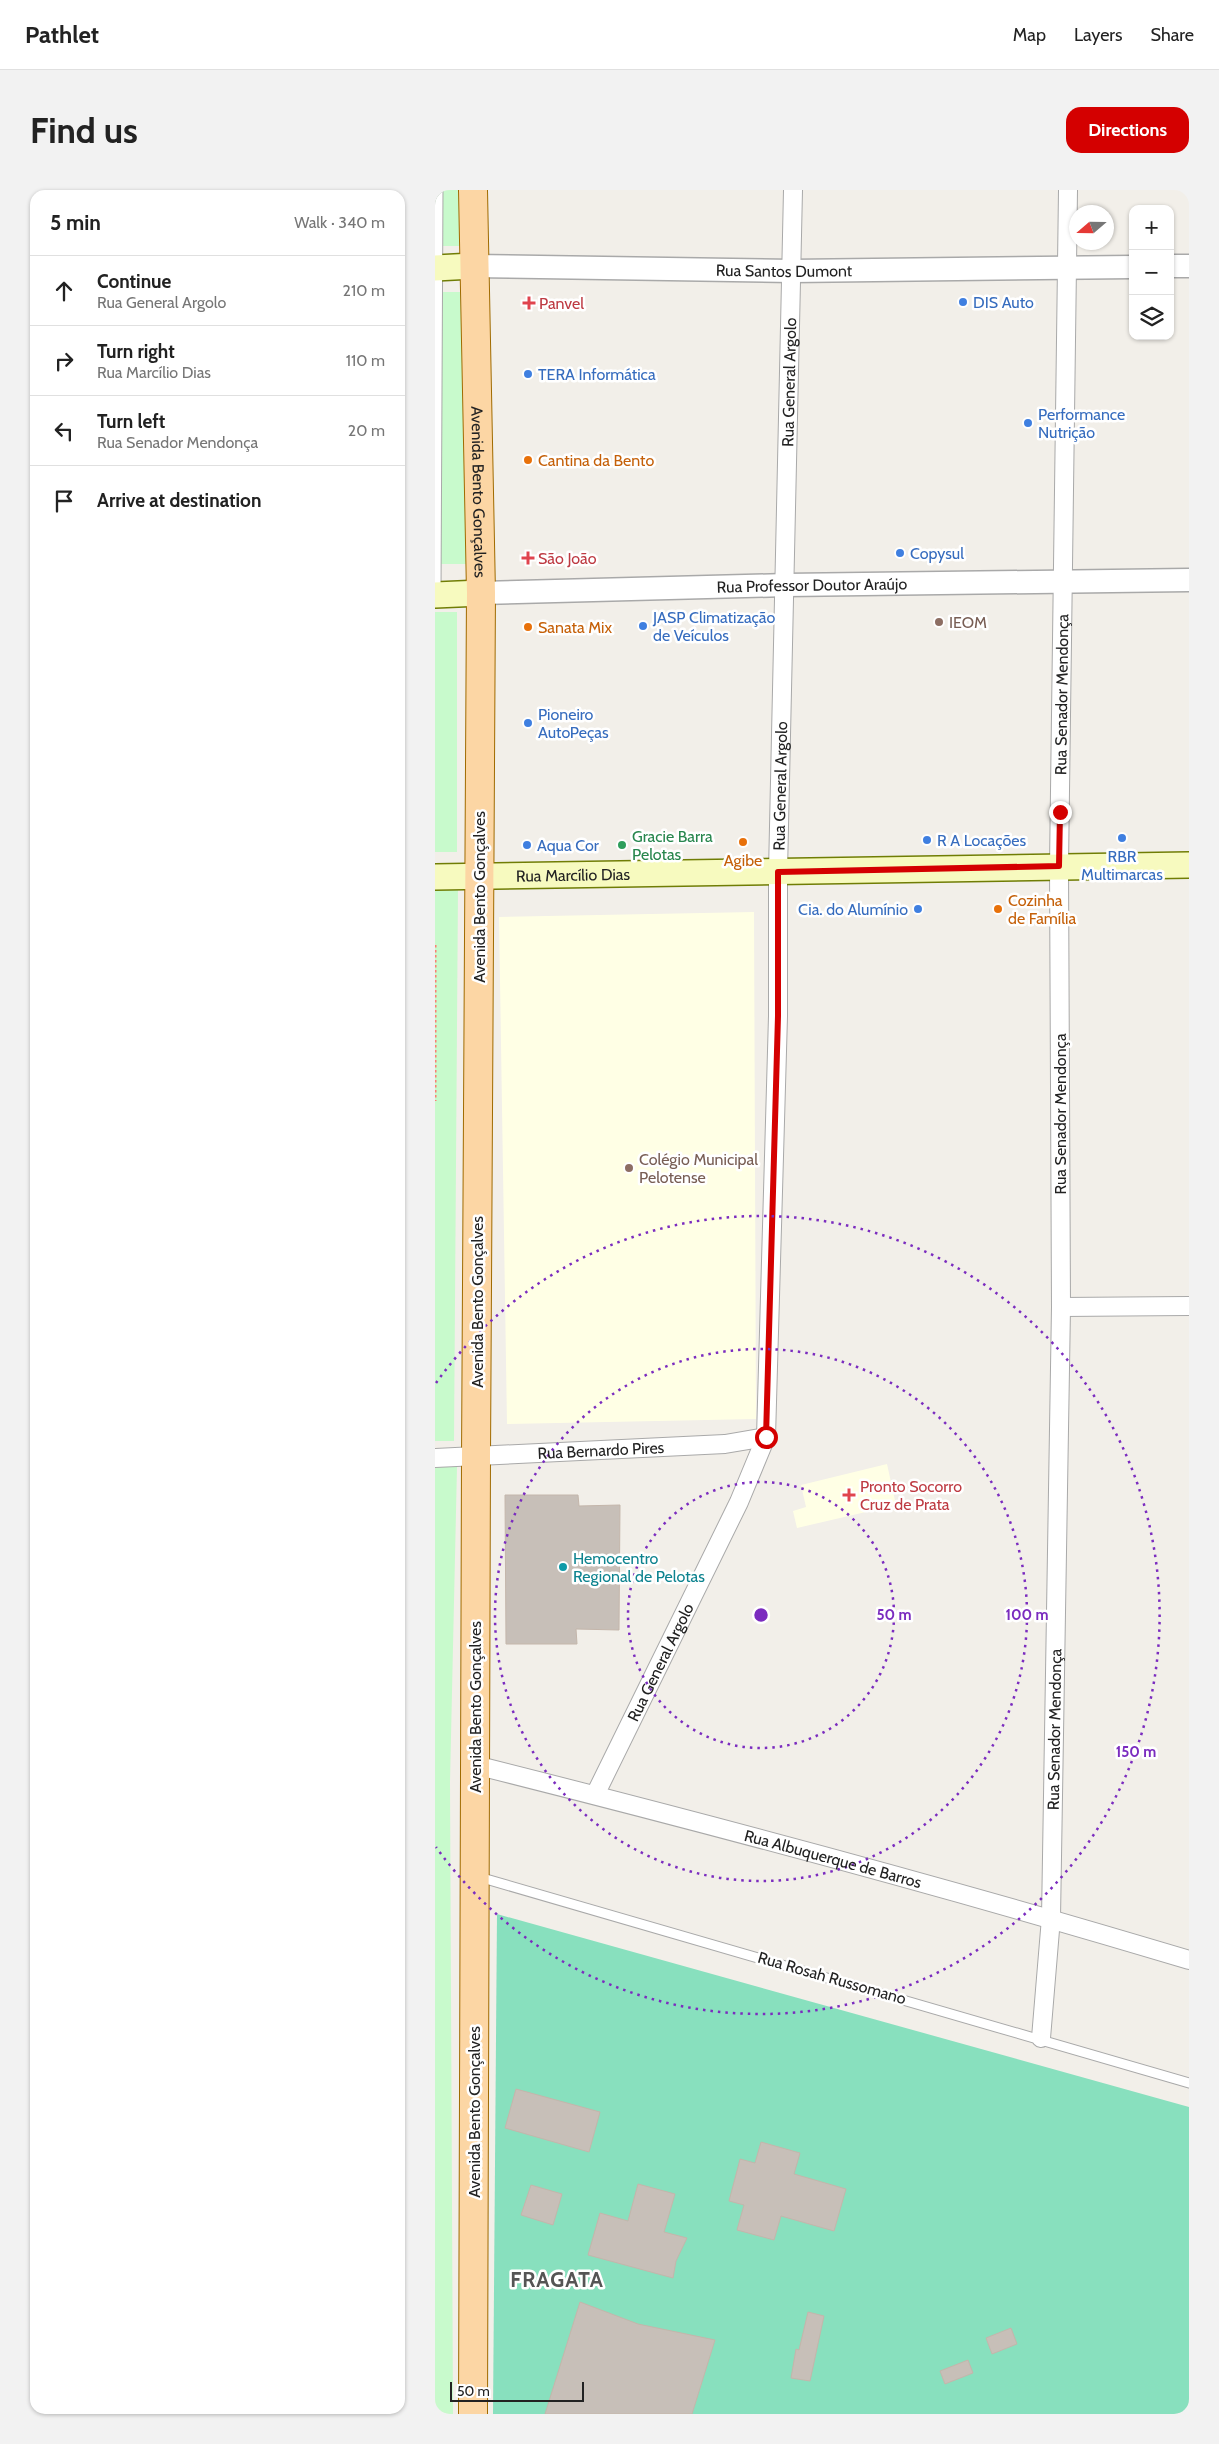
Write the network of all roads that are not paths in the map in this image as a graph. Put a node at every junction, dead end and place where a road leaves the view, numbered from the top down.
1 (437, 190) edge
2 (473, 190) edge
3 (793, 190) edge
4 (1068, 190) edge
5 (473, 266) junction
6 (1174, 266) edge
7 (1189, 266) edge
8 (1129, 267) edge
9 (436, 268) edge
10 (1067, 268) junction
11 (792, 271) junction
12 (1189, 580) edge
13 (1063, 582) junction
14 (786, 585) junction
15 (481, 593) junction
16 (435, 595) edge
17 (1189, 865) edge
18 (1059, 866) junction
19 (778, 872) junction
20 (435, 877) edge
21 (479, 877) junction
22 (1189, 1306) edge
23 (1061, 1307) junction
24 (766, 1437) junction
25 (475, 1457) junction
26 (435, 1458) edge
27 (475, 1765) junction
28 (595, 1795) junction
29 (474, 1876) junction
30 (1051, 1918) junction
31 (1189, 1960) edge
32 (1041, 2038) junction
33 (1189, 2082) edge
34 (473, 2414) edge

1 - 9 lane
2 - 5 main road, Avenida Bento Gonçalves
3 - 11 street, Rua General Argolo
4 - 10 street, Rua Senador Mendonça
5 - 9 main road, Rua Santos Dumont
5 - 11 street, Rua Santos Dumont
5 - 15 main road, Avenida Bento Gonçalves
6 - 7 street
8 - 10 street, Rua Santos Dumont
9 - 16 lane
10 - 11 street, Rua Santos Dumont
10 - 13 street, Rua Senador Mendonça
11 - 14 street, Rua General Argolo
12 - 13 street, Rua Professor Doutor Araújo
13 - 14 street, Rua Professor Doutor Araújo
13 - 18 street, Rua Senador Mendonça
14 - 15 street, Rua Professor Doutor Araújo
14 - 19 street, Rua General Argolo
15 - 16 main road, Rua Professor Doutor Araújo
15 - 21 main road, Avenida Bento Gonçalves
17 - 18 main road, Rua Marcílio Dias
18 - 19 main road, Rua Marcílio Dias
18 - 23 street, Rua Senador Mendonça
19 - 21 main road, Rua Marcílio Dias
19 - 24 street, Rua General Argolo
20 - 21 main road, Rua Marcílio Dias
21 - 25 main road, Avenida Bento Gonçalves
22 - 23 street
23 - 30 street, Rua Senador Mendonça
24 - 25 street, Rua Bernardo Pires
24 - 28 street, Rua General Argolo
25 - 26 street, Rua Bernardo Pires
25 - 27 main road, Avenida Bento Gonçalves
27 - 28 street, Rua Albuquerque de Barros
27 - 29 main road, Avenida Bento Gonçalves
28 - 30 street, Rua Albuquerque de Barros
29 - 32 lane, Rua Rosah Russomano
29 - 34 main road, Avenida Bento Gonçalves
30 - 31 street, Rua Albuquerque de Barros
30 - 32 street, Rua Senador Mendonça
32 - 33 lane, Rua Rosah Russomano

